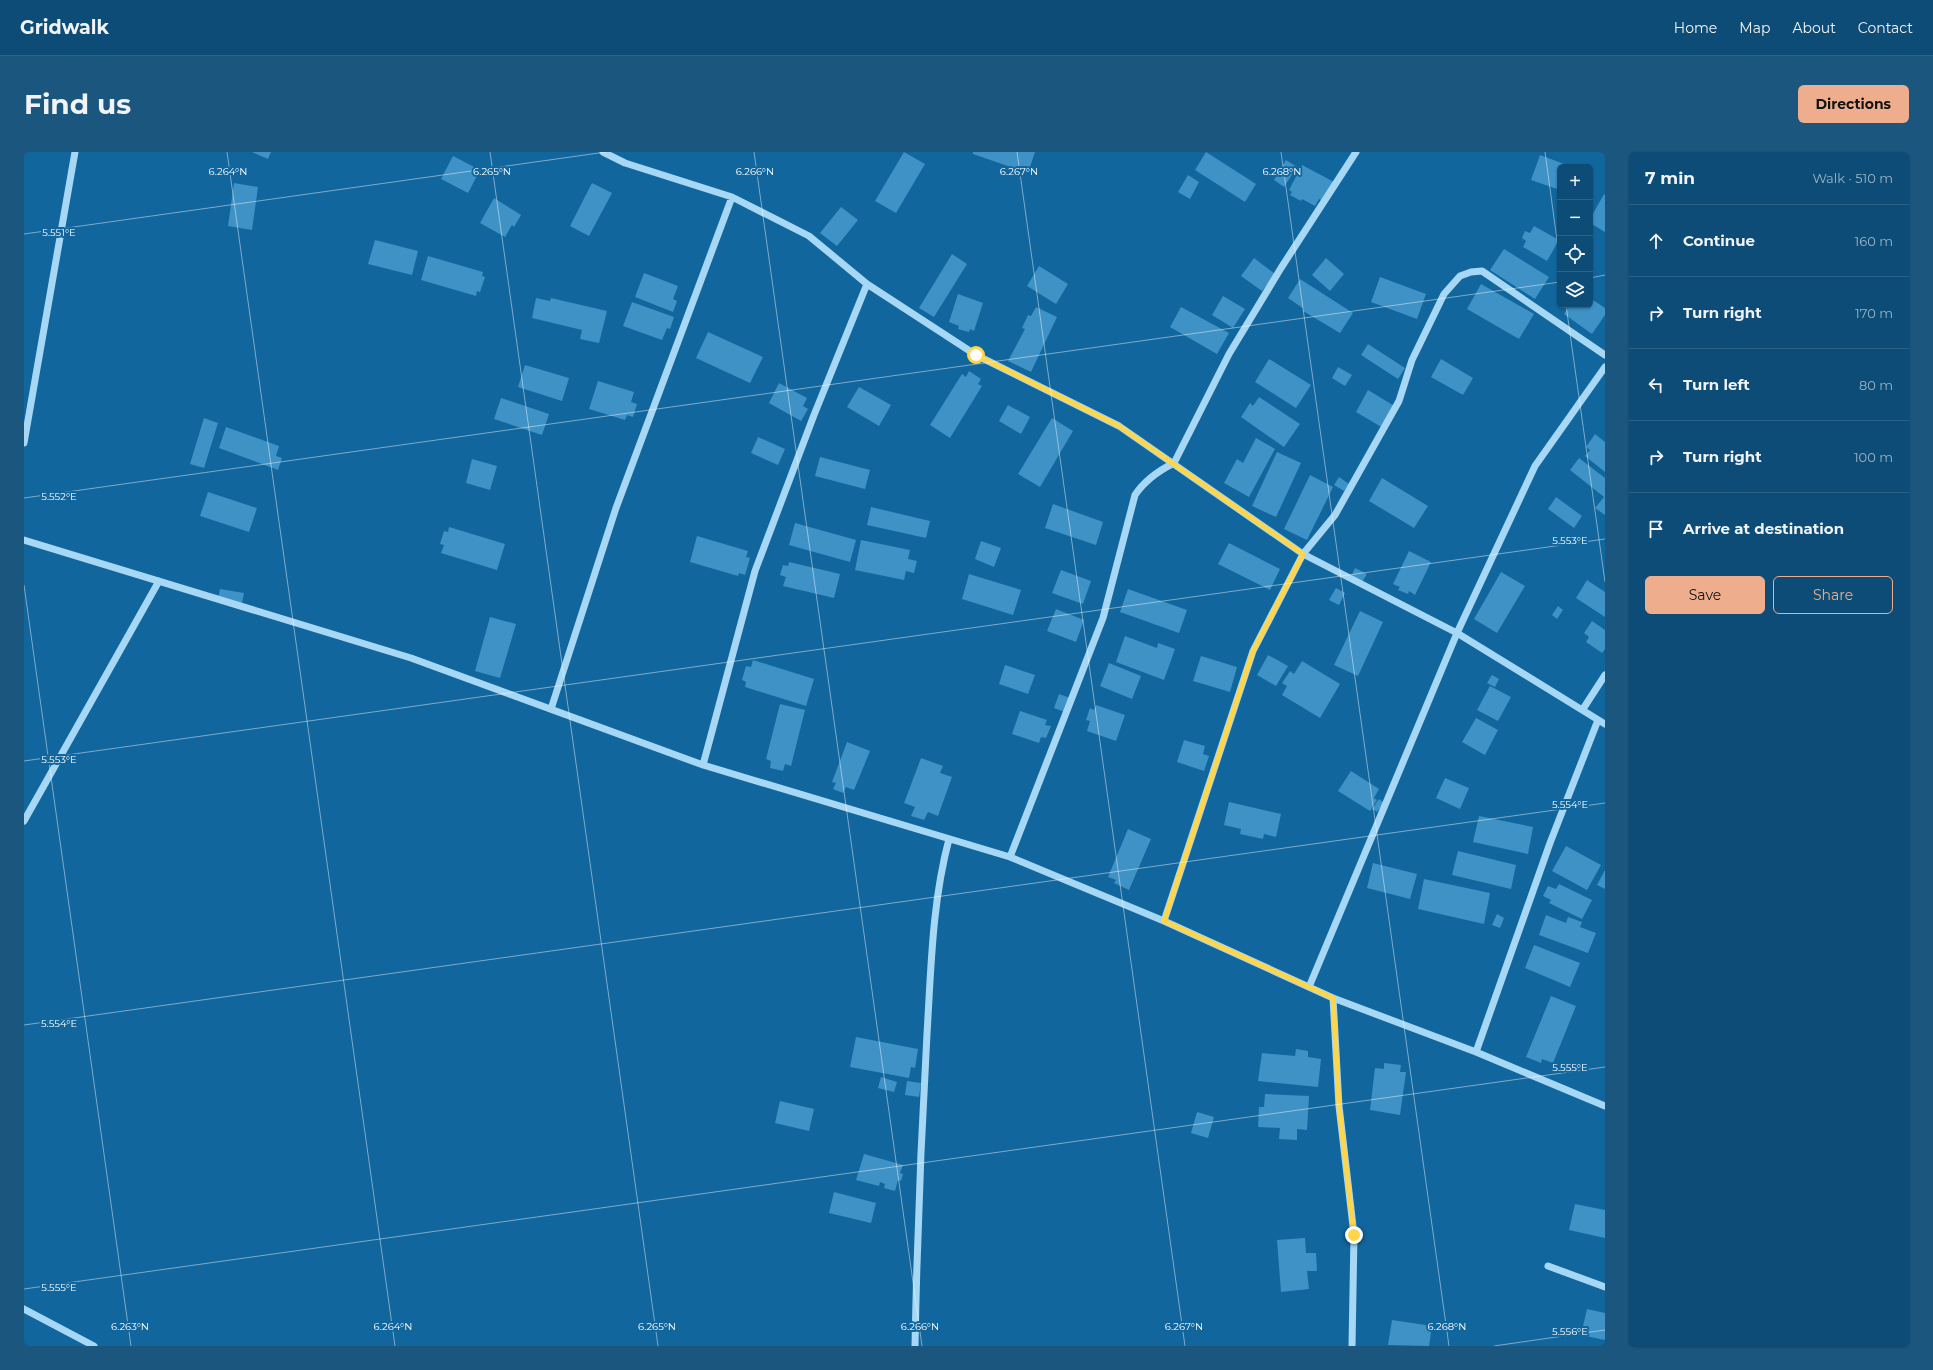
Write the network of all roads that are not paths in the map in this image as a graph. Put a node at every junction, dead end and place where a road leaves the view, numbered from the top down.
1 (75, 152) edge
2 (602, 152) edge
3 (1356, 152) edge
4 (732, 197) junction
5 (867, 284) junction
6 (1605, 355) edge
7 (1605, 367) edge
8 (24, 443) edge
9 (1174, 463) junction
10 (24, 540) edge
11 (1303, 554) junction
12 (159, 581) junction
13 (1457, 633) junction
14 (1605, 675) edge
15 (551, 709) junction
16 (1582, 709) junction
17 (1598, 720) junction
18 (1605, 724) edge
19 (703, 765) junction
20 (24, 821) edge
21 (949, 839) junction
22 (1010, 857) junction
23 (1164, 921) junction
24 (1309, 987) junction
25 (1333, 998) junction
26 (1476, 1052) junction
27 (1605, 1106) edge
28 (1548, 1266) dead end
29 (1605, 1287) edge
30 (24, 1309) edge
31 (94, 1346) edge
32 (915, 1346) edge
33 (1352, 1346) edge

1 - 8 street
2 - 4 street
3 - 9 street
4 - 5 street
4 - 15 street
5 - 9 street
5 - 19 street
6 - 11 street
7 - 13 street
9 - 11 street
9 - 22 street
10 - 12 street
11 - 13 street
11 - 23 street
12 - 15 street
12 - 20 street
13 - 16 street
13 - 24 street
14 - 16 street
15 - 19 street
16 - 17 street
17 - 18 street
17 - 26 street
19 - 21 street
21 - 22 street
21 - 32 street
22 - 23 street
23 - 24 street
24 - 25 street
25 - 26 street
25 - 33 street
26 - 27 street
28 - 29 street
30 - 31 street

